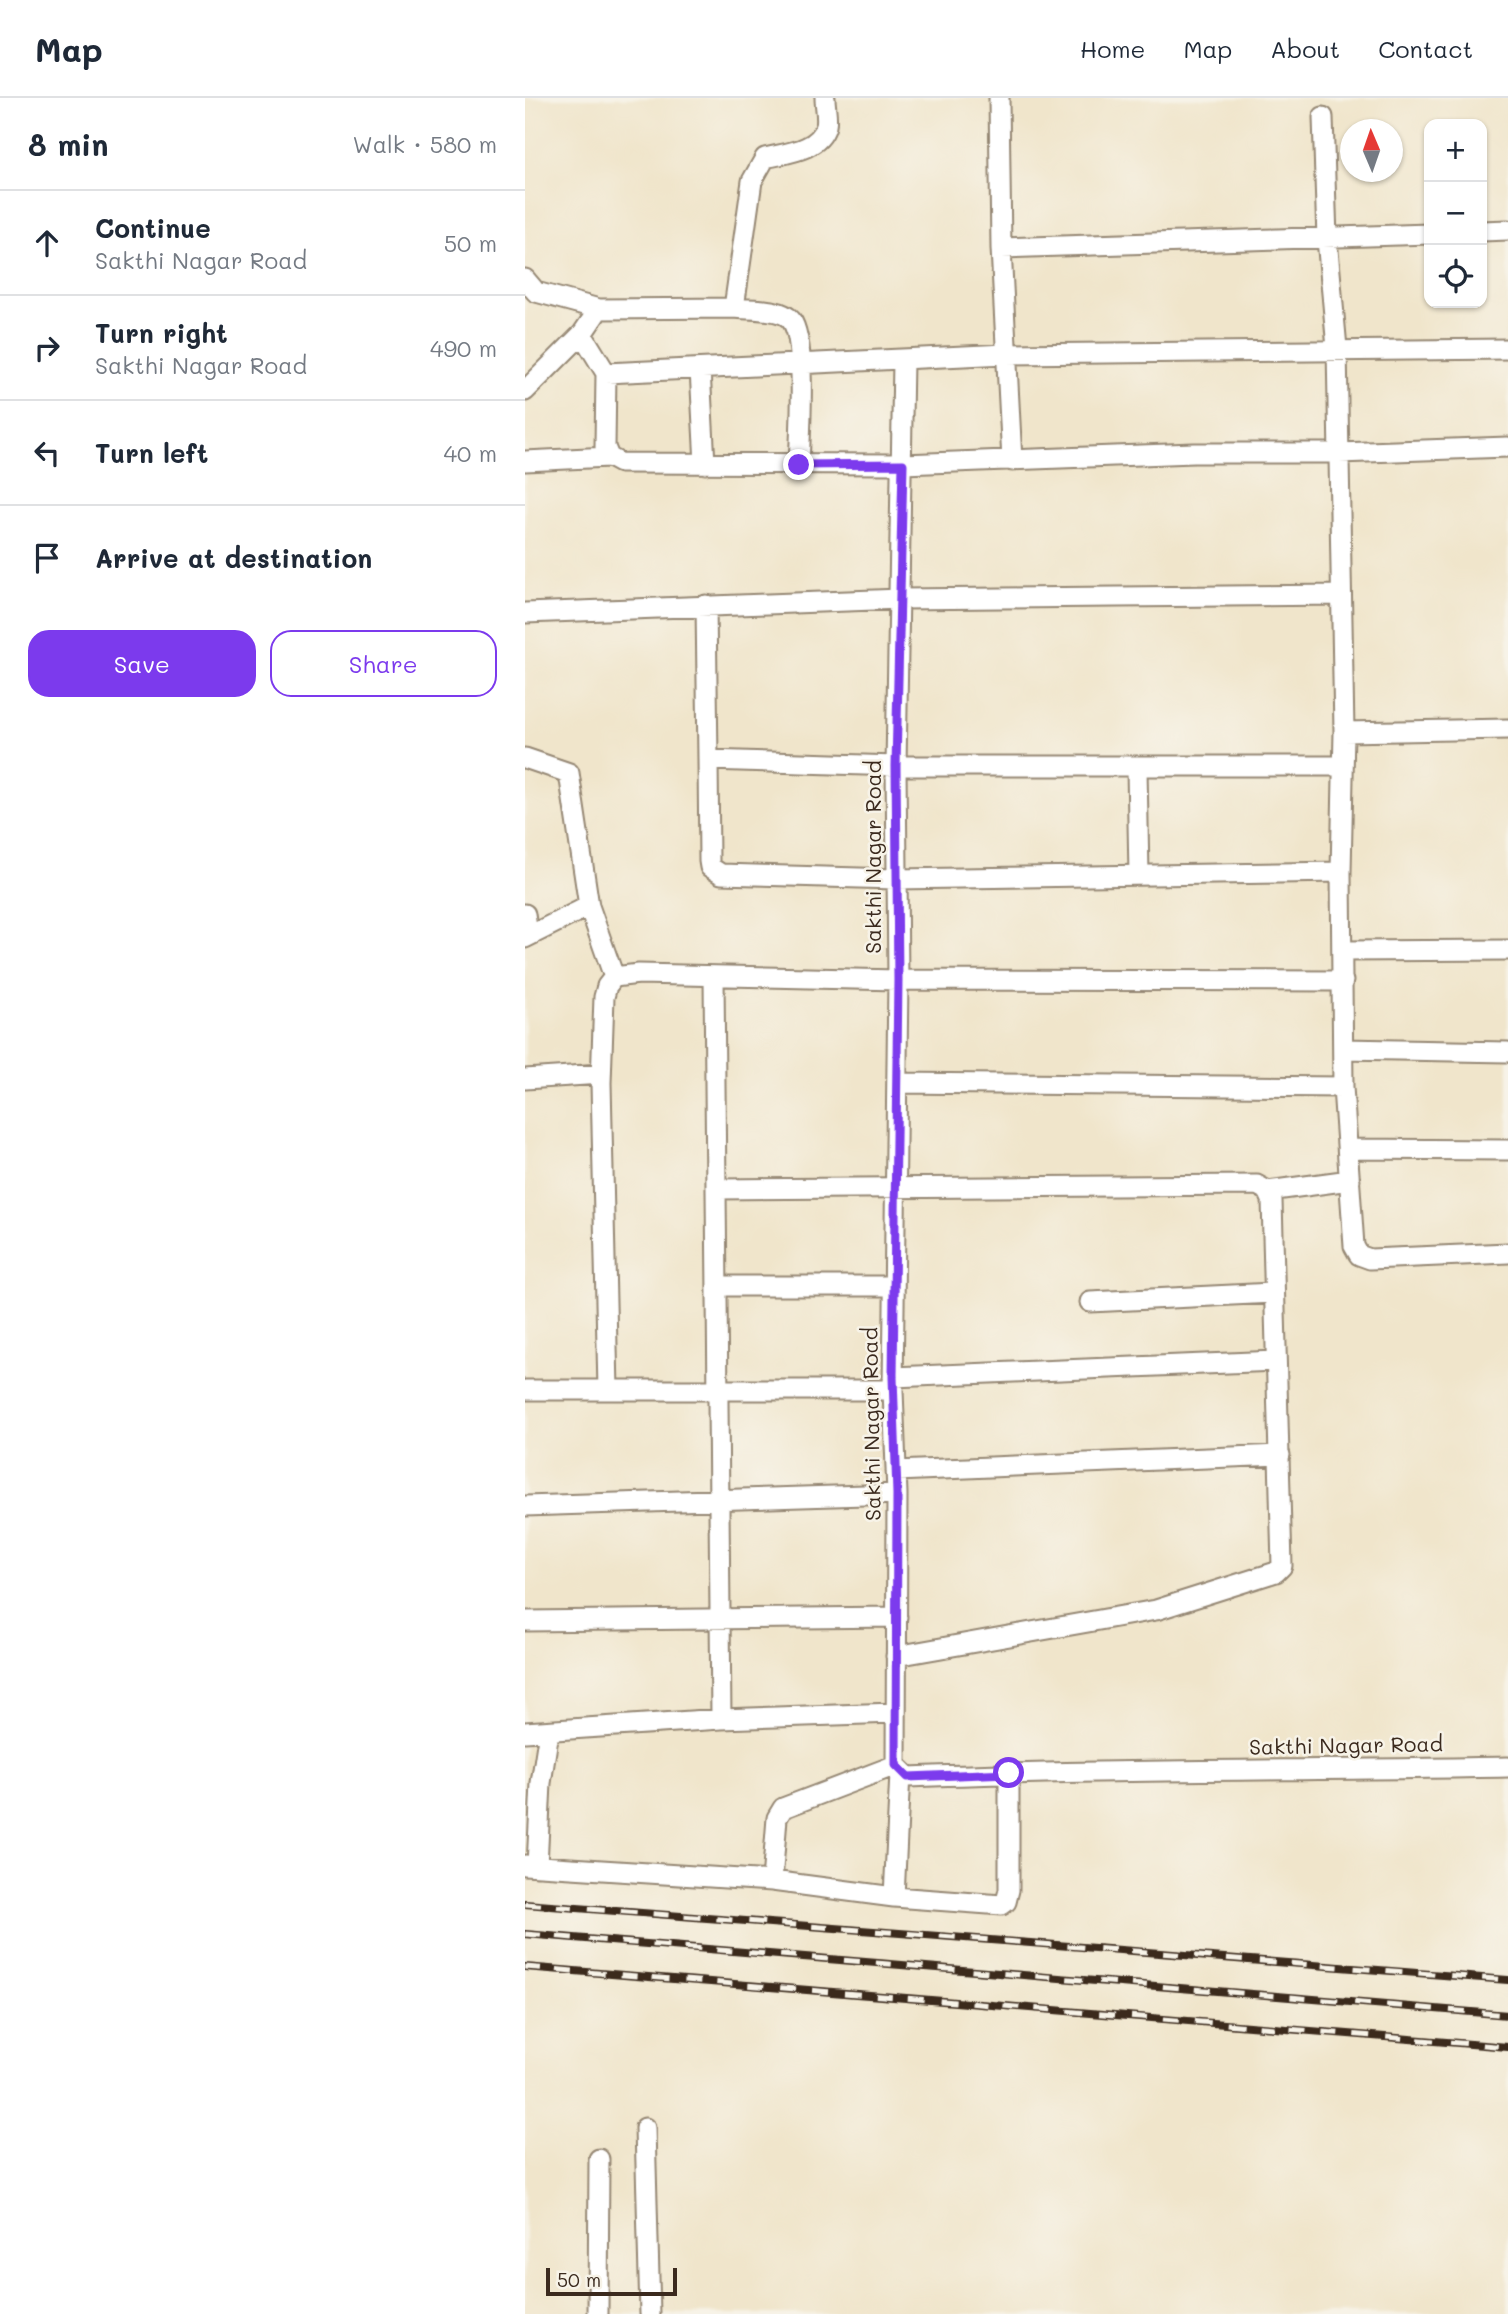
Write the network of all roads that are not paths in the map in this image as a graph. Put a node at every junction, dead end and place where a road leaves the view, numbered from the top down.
1 (825, 98) edge
2 (999, 98) edge
3 (1323, 117) dead end
4 (1508, 230) edge
5 (1487, 231) edge
6 (1424, 234) edge
7 (1327, 239) junction
8 (1001, 248) junction
9 (525, 279) edge
10 (734, 308) junction
11 (599, 309) junction
12 (582, 334) junction
13 (1337, 348) junction
14 (1508, 349) edge
15 (1006, 354) junction
16 (903, 361) junction
17 (801, 365) junction
18 (700, 369) junction
19 (606, 373) junction
20 (525, 391) edge
21 (1508, 447) edge
22 (1339, 453) junction
23 (609, 457) junction
24 (525, 461) edge
25 (1012, 461) junction
26 (705, 464) junction
27 (903, 464) junction
28 (799, 465) junction
29 (1341, 595) junction
30 (901, 599) junction
31 (706, 605) junction
32 (525, 613) edge
33 (1508, 729) edge
34 (1345, 732) junction
35 (525, 758) edge
36 (708, 760) junction
37 (896, 766) junction
38 (1342, 766) junction
39 (1137, 769) junction
40 (1341, 872) junction
41 (1139, 875) junction
42 (895, 879) junction
43 (589, 906) junction
44 (525, 914) edge
45 (526, 937) edge
46 (1508, 950) edge
47 (1344, 951) junction
48 (614, 978) junction
49 (714, 978) junction
50 (898, 980) junction
51 (1343, 981) junction
52 (1343, 1049) junction
53 (1508, 1052) edge
54 (601, 1074) junction
55 (525, 1079) edge
56 (897, 1083) junction
57 (1343, 1087) junction
58 (1347, 1149) junction
59 (1508, 1150) edge
60 (1350, 1180) junction
61 (894, 1188) junction
62 (717, 1189) junction
63 (1268, 1191) junction
64 (1508, 1252) edge
65 (717, 1286) junction
66 (893, 1286) junction
67 (1273, 1293) junction
68 (1090, 1302) dead end
69 (1276, 1361) junction
70 (893, 1383) junction
71 (525, 1390) edge
72 (608, 1390) junction
73 (717, 1392) junction
74 (1280, 1455) junction
75 (896, 1471) junction
76 (897, 1494) junction
77 (721, 1498) junction
78 (525, 1506) edge
79 (718, 1617) junction
80 (897, 1617) junction
81 (525, 1621) edge
82 (896, 1656) junction
83 (895, 1713) junction
84 (720, 1719) junction
85 (549, 1731) junction
86 (525, 1732) edge
87 (1508, 1767) edge
88 (898, 1769) junction
89 (1009, 1773) junction
90 (531, 1865) edge
91 (772, 1881) junction
92 (894, 1897) junction
93 (645, 2128) dead end
94 (599, 2159) dead end
95 (598, 2314) edge
96 (650, 2314) edge

1 - 10 street
2 - 8 street
3 - 7 street
4 - 5 street
6 - 7 street
7 - 8 street
7 - 13 street
8 - 15 street
9 - 11 street
10 - 11 street
10 - 17 street
11 - 12 street
12 - 19 street
12 - 20 street
13 - 14 street
13 - 15 street
13 - 22 street
15 - 16 street
15 - 25 street
16 - 17 street
16 - 27 street, Sakthi Nagar Road
17 - 18 street
17 - 28 street
18 - 19 street
18 - 26 street
19 - 23 street
21 - 22 street
22 - 25 street
22 - 29 street
23 - 24 street
23 - 26 street
25 - 27 street
26 - 28 street
27 - 28 street
27 - 30 street, Sakthi Nagar Road
29 - 30 street
29 - 34 street
30 - 31 street
30 - 37 street, Sakthi Nagar Road
31 - 32 street
31 - 36 street
33 - 34 street
34 - 38 street
35 - 43 street
36 - 37 street
36 - 42 street
37 - 39 street
37 - 42 street, Sakthi Nagar Road
38 - 39 street
38 - 40 street
39 - 41 street
40 - 41 street
40 - 47 street
41 - 42 street
42 - 50 street, Sakthi Nagar Road
43 - 45 street
43 - 48 street
44 - 45 street
46 - 47 street
47 - 51 street
48 - 49 street
48 - 54 street
49 - 50 street
49 - 62 street
50 - 51 street
50 - 56 street, Sakthi Nagar Road
51 - 52 street
52 - 53 street
52 - 57 street
54 - 55 street
54 - 72 street
56 - 57 street
56 - 61 street, Sakthi Nagar Road
57 - 58 street
58 - 59 street
58 - 60 street
60 - 63 street
60 - 64 street
61 - 62 street
61 - 63 street
61 - 66 street, Sakthi Nagar Road
62 - 65 street
63 - 67 street
65 - 66 street
65 - 73 street
66 - 70 street, Sakthi Nagar Road
67 - 68 street
67 - 69 street
69 - 70 street
69 - 74 street
70 - 73 street
70 - 75 street, Sakthi Nagar Road
71 - 72 street
72 - 73 street
73 - 77 street
74 - 75 street
74 - 82 street
75 - 76 street, Sakthi Nagar Road
76 - 77 street
76 - 80 street, Sakthi Nagar Road
77 - 78 street
77 - 79 street
79 - 80 street
79 - 81 street
79 - 84 street
80 - 82 street, Sakthi Nagar Road
82 - 83 street, Sakthi Nagar Road
83 - 84 street
83 - 88 street, Sakthi Nagar Road
84 - 85 street
85 - 86 street
85 - 90 street
87 - 89 street, Sakthi Nagar Road
88 - 89 street, Sakthi Nagar Road
88 - 91 street
88 - 92 street
89 - 92 street
90 - 91 street
91 - 92 street
93 - 96 street
94 - 95 street

